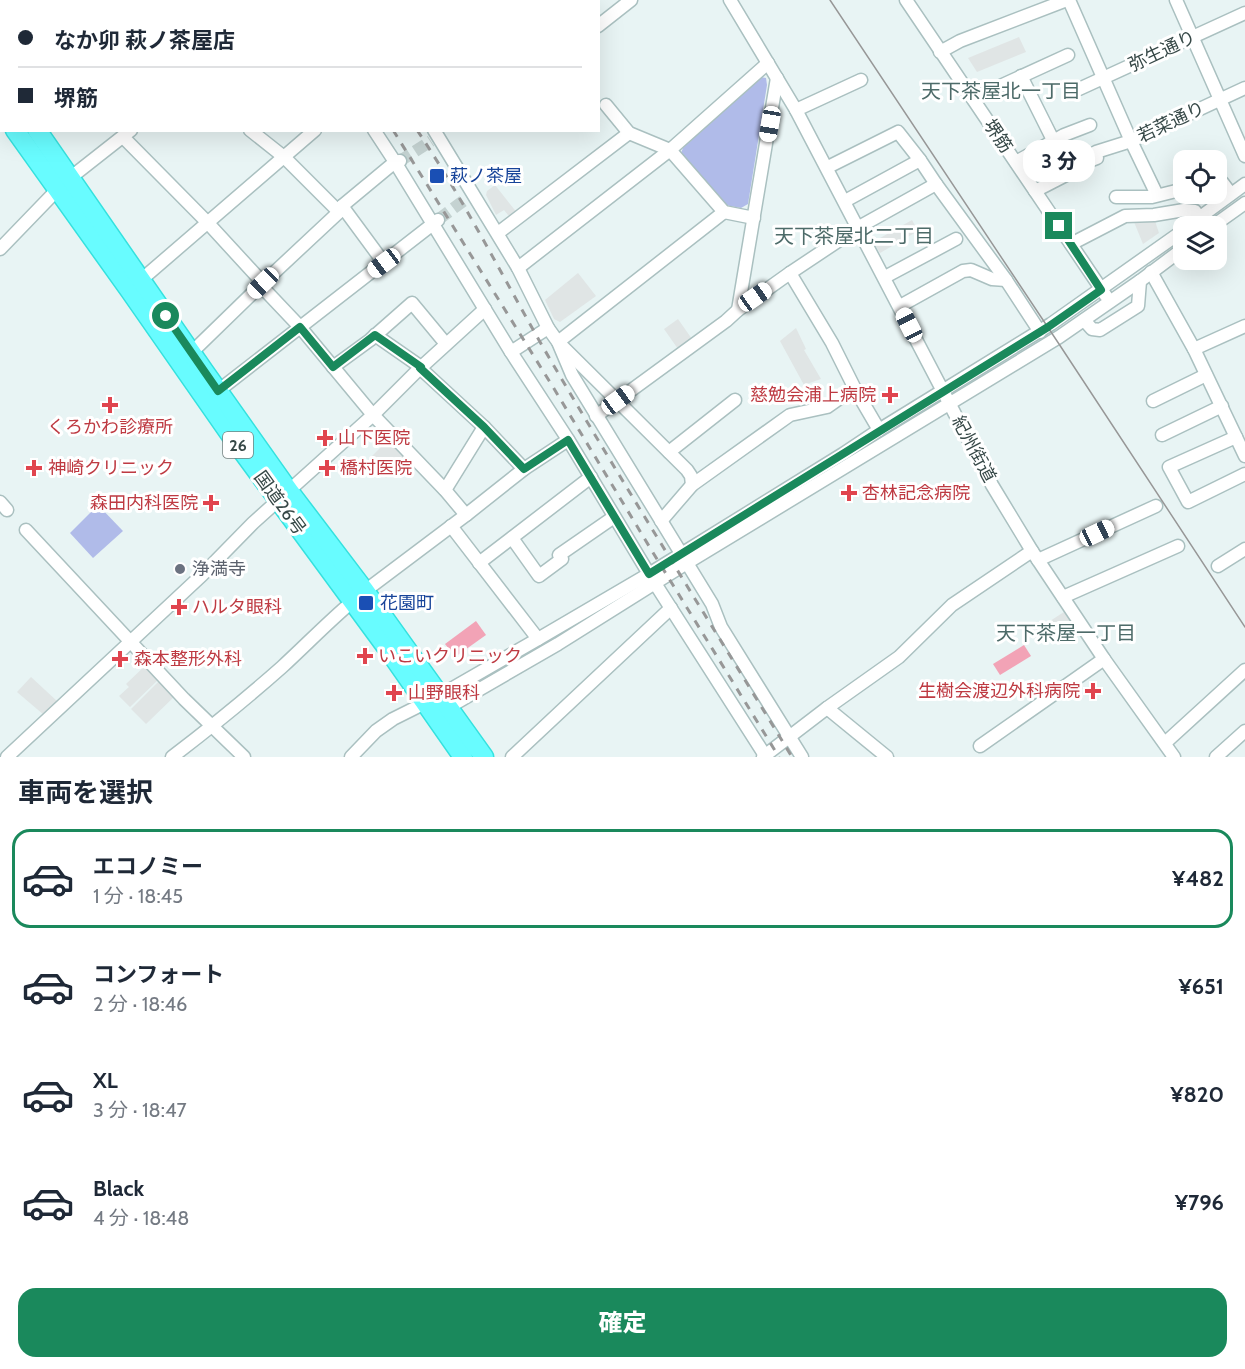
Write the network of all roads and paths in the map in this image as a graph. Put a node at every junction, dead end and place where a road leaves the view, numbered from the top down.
1 (632, 0) edge
2 (730, 0) edge
3 (906, 0) edge
4 (1068, 0) edge
5 (1176, 0) edge
6 (1245, 13) edge
7 (600, 24) edge
8 (1192, 37) junction
9 (940, 52) junction
10 (1068, 55) dead end
11 (768, 63) junction
12 (1021, 76) junction
13 (777, 78) junction
14 (1103, 78) junction
15 (861, 80) dead end
16 (1245, 88) edge
17 (1079, 89) dead end
18 (1221, 99) junction
19 (974, 100) junction
20 (606, 105) dead end
21 (796, 110) junction
22 (1090, 125) dead end
23 (17, 132) edge
24 (41, 132) edge
25 (253, 132) edge
26 (313, 132) edge
27 (375, 132) edge
28 (629, 133) junction
29 (127, 134) edge
30 (436, 134) edge
31 (1131, 141) junction
32 (1054, 142) junction
33 (670, 150) junction
34 (1245, 156) edge
35 (284, 157) junction
36 (920, 160) junction
37 (397, 161) junction
38 (1016, 162) junction
39 (828, 167) junction
40 (63, 184) junction
41 (936, 184) junction
42 (1245, 184) edge
43 (1227, 189) edge
44 (1035, 191) junction
45 (1173, 191) edge
46 (1231, 194) junction
47 (1156, 195) junction
48 (1116, 197) dead end
49 (845, 201) junction
50 (1245, 203) edge
51 (340, 209) junction
52 (723, 212) junction
53 (1198, 216) edge
54 (1202, 216) edge
55 (1227, 216) edge
56 (754, 218) junction
57 (207, 222) junction
58 (436, 222) junction
59 (859, 227) junction
60 (498, 233) junction
61 (1173, 238) edge
62 (956, 239) dead end
63 (1071, 244) junction
64 (0, 248) edge
65 (1173, 256) edge
66 (384, 263) junction
67 (518, 268) junction
68 (1151, 272) junction
69 (790, 273) junction
70 (885, 277) junction
71 (141, 280) junction
72 (1006, 280) junction
73 (1140, 281) junction
74 (263, 283) junction
75 (1101, 290) junction
76 (1110, 302) junction
77 (900, 306) junction
78 (484, 309) junction
79 (738, 309) junction
80 (1084, 320) junction
81 (1245, 326) edge
82 (300, 327) junction
83 (548, 328) junction
84 (1040, 332) junction
85 (375, 335) junction
86 (558, 342) junction
87 (446, 344) junction
88 (1194, 349) junction
89 (511, 352) junction
90 (191, 353) junction
91 (333, 367) junction
92 (421, 368) junction
93 (1206, 375) junction
94 (854, 387) junction
95 (218, 391) junction
96 (943, 391) junction
97 (618, 400) junction
98 (735, 400) dead end
99 (1153, 401) dead end
100 (949, 403) junction
101 (1222, 406) junction
102 (373, 415) junction
103 (596, 416) junction
104 (484, 427) junction
105 (879, 430) junction
106 (1162, 435) dead end
107 (1236, 436) junction
108 (568, 440) junction
109 (669, 452) junction
110 (1245, 456) edge
111 (524, 469) junction
112 (1245, 474) edge
113 (591, 477) junction
114 (692, 485) junction
115 (445, 490) junction
116 (284, 496) junction
117 (1156, 506) dead end
118 (466, 515) junction
119 (614, 517) junction
120 (661, 521) junction
121 (451, 526) junction
122 (26, 530) dead end
123 (512, 538) junction
124 (1178, 546) dead end
125 (1245, 549) edge
126 (1035, 556) junction
127 (684, 558) junction
128 (479, 563) junction
129 (1218, 566) dead end
130 (652, 579) junction
131 (359, 596) junction
132 (1063, 597) junction
133 (671, 608) junction
134 (538, 639) junction
135 (131, 642) junction
136 (1104, 659) junction
137 (1245, 670) edge
138 (438, 702) junction
139 (827, 708) junction
140 (213, 727) junction
141 (1245, 731) edge
142 (789, 736) junction
143 (1165, 744) junction
144 (980, 746) dead end
145 (6, 754) edge
146 (765, 756) edge
147 (172, 757) edge
148 (244, 757) edge
149 (351, 757) edge
150 (463, 757) edge
151 (484, 757) edge
152 (512, 757) edge
153 (802, 757) edge
154 (887, 757) edge
155 (1174, 757) edge
156 (1216, 757) edge

1 - 7 street
2 - 11 street, 紀州街道
3 - 9 street, 堺筋
4 - 9 street
4 - 14 street
5 - 8 street
6 - 8 street, 弥生通り
8 - 14 street, 弥生通り
8 - 18 street
9 - 19 street, 堺筋
10 - 12 street
11 - 13 street, 紀州街道
11 - 33 street
12 - 19 street
12 - 32 street
13 - 21 street, 紀州街道
13 - 56 street
14 - 17 street, 弥生通り
14 - 31 street
15 - 21 street
16 - 18 street, 若菜通り
18 - 31 street, 若菜通り
18 - 34 street
19 - 38 street, 堺筋
20 - 28 street
21 - 39 street, 紀州街道
22 - 32 street
23 - 40 highway, 国道26号 / 26
24 - 40 highway, 国道26号 / 26
25 - 35 street
26 - 35 street
27 - 37 street
28 - 33 street
28 - 60 street
29 - 40 street
29 - 57 street
30 - 60 street
31 - 44 street, 若菜通り
31 - 47 street
32 - 38 street
33 - 52 street
33 - 67 street
35 - 51 street
35 - 57 street
36 - 39 street
36 - 41 street
36 - 49 street
37 - 51 street
37 - 58 street
38 - 44 street, 堺筋
39 - 49 street, 紀州街道
40 - 64 street
40 - 71 highway, 国道26号 / 26
40 - 116 highway, 国道26号 / 26
41 - 59 street
41 - 72 street
42 - 46 street
43 - 46 street
44 - 63 street, 堺筋
45 - 47 street
46 - 54 street
47 - 48 street
49 - 59 street, 紀州街道
50 - 55 street
51 - 66 street
51 - 74 street
52 - 56 street
52 - 86 street
53 - 63 street
56 - 79 street
57 - 71 street
57 - 74 street
58 - 66 street
58 - 78 street
59 - 69 street
59 - 70 street, 紀州街道
60 - 67 street
61 - 75 street
62 - 70 street
63 - 75 street, 堺筋
65 - 68 street
66 - 82 street
67 - 83 street
68 - 73 street
68 - 88 street
69 - 79 street
69 - 94 street
70 - 77 street, 紀州街道
71 - 90 highway, 国道26号 / 26
72 - 77 street
72 - 84 street
73 - 76 street
73 - 80 street
74 - 82 street
74 - 90 street
75 - 76 street, 堺筋
75 - 84 street
76 - 80 street
77 - 96 street, 紀州街道
78 - 87 street
78 - 89 street
79 - 97 street
80 - 100 street
81 - 88 street
82 - 91 street
82 - 95 street
83 - 86 street
83 - 89 street
84 - 96 street
85 - 87 street
85 - 91 street
85 - 92 street
86 - 97 street
86 - 103 street
87 - 92 street
88 - 93 street
89 - 108 street
90 - 95 highway, 国道26号 / 26
91 - 102 street
92 - 102 street
92 - 104 street
93 - 99 street
93 - 101 street
94 - 105 street
94 - 114 street
95 - 116 highway, 国道26号 / 26
96 - 100 street, 紀州街道
96 - 105 street
97 - 103 street
97 - 109 street
98 - 109 street
100 - 126 street, 紀州街道
100 - 127 street
101 - 106 street
101 - 107 street
102 - 115 street
102 - 116 street
103 - 120 street
104 - 111 street
104 - 115 street
105 - 127 street
107 - 110 street
107 - 112 street
108 - 111 street
108 - 113 street
109 - 114 street
111 - 118 street
113 - 119 street
113 - 123 street
114 - 120 street
115 - 118 street
116 - 131 highway, 国道26号 / 26
116 - 135 street
117 - 126 street
118 - 121 street
119 - 123 street
119 - 130 street
120 - 127 street
121 - 128 street
121 - 131 street
122 - 135 street
123 - 128 street
124 - 132 street
125 - 129 street
126 - 132 street, 紀州街道
126 - 139 street
127 - 130 street
127 - 142 street
128 - 134 street
130 - 133 street
130 - 134 street
130 - 138 street
131 - 138 highway, 国道26号 / 26
131 - 140 street
132 - 136 street, 紀州街道
133 - 146 street
133 - 152 street
134 - 138 street
135 - 140 street
135 - 145 street
136 - 143 street, 紀州街道
136 - 144 street
137 - 143 street
138 - 149 street
138 - 150 highway, 国道26号 / 26
138 - 151 highway, 国道26号 / 26
139 - 142 street
139 - 154 street
140 - 147 street
140 - 148 street
141 - 156 street
142 - 146 street
142 - 153 street
143 - 155 street, 紀州街道

